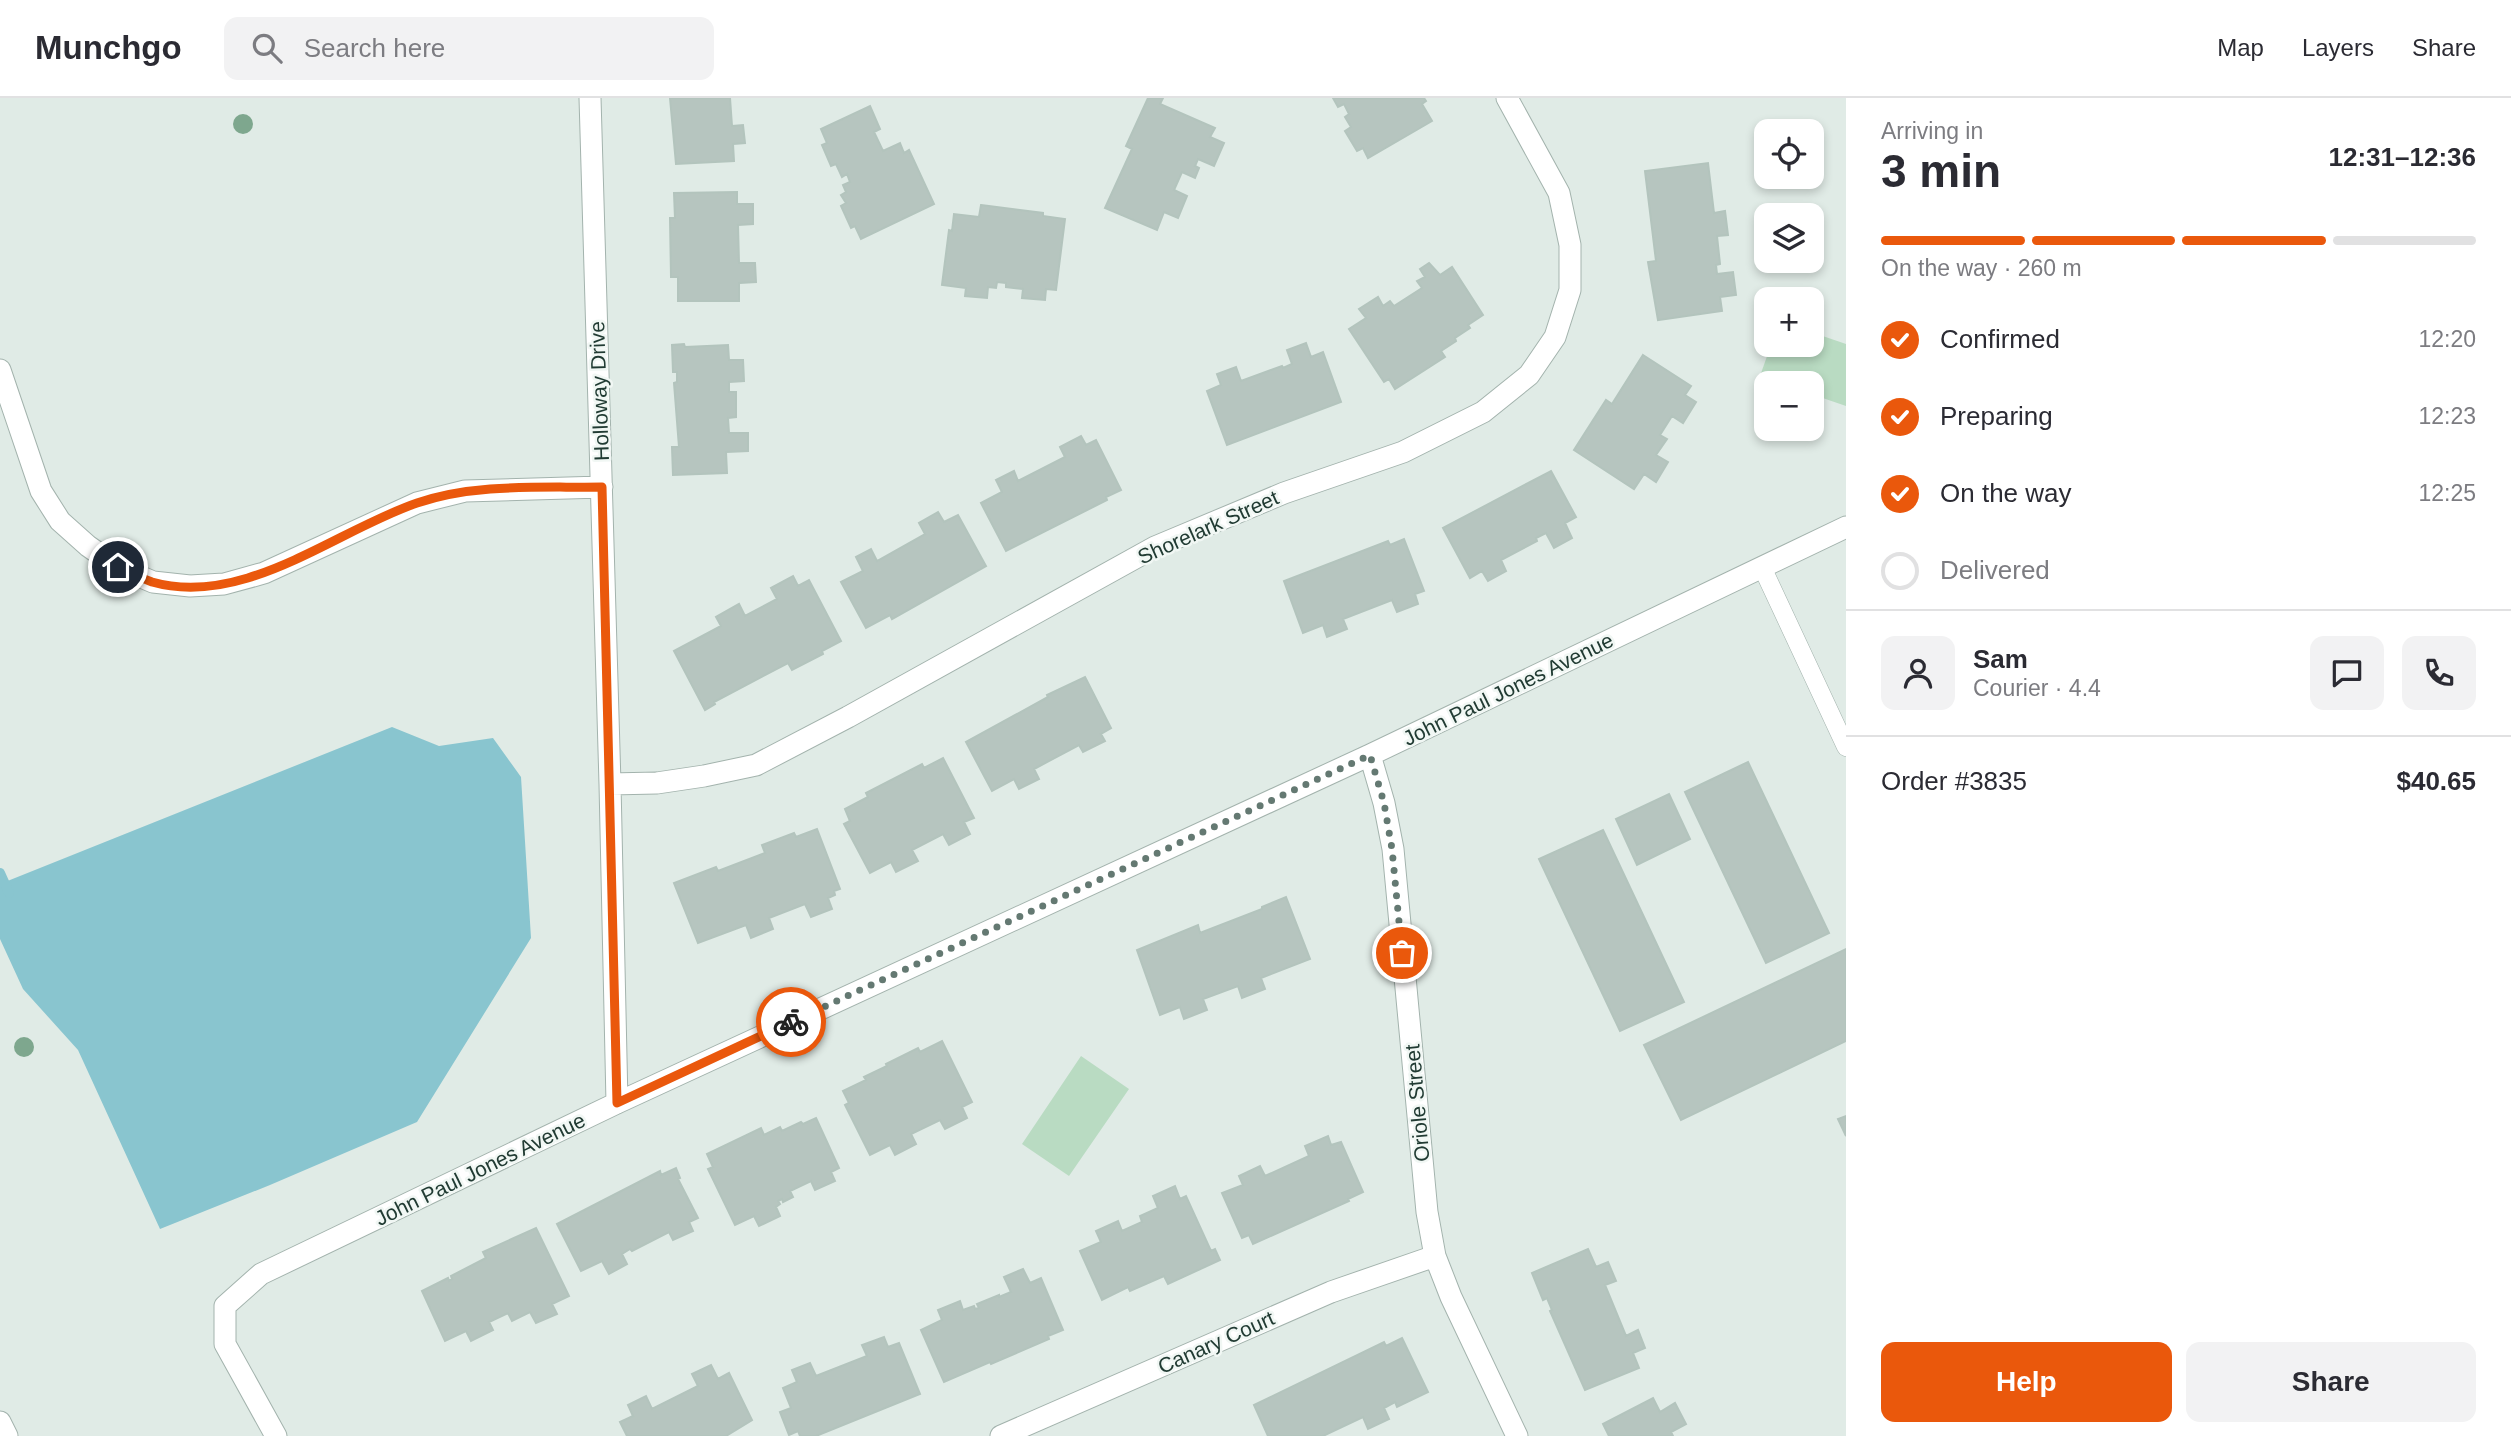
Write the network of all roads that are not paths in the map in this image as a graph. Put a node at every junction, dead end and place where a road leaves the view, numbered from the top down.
1 (590, 98) edge
2 (1507, 98) edge
3 (0, 370) edge
4 (602, 487) junction
5 (1846, 527) edge
6 (1762, 567) junction
7 (1839, 716) edge
8 (1846, 747) edge
9 (1370, 755) junction
10 (610, 784) junction
11 (617, 1103) junction
12 (1434, 1255) junction
13 (0, 1422) edge
14 (7, 1436) edge
15 (276, 1436) edge
16 (1001, 1436) edge
17 (1517, 1436) edge

1 - 4 street, Holloway Drive
2 - 10 street, Shorelark Street
3 - 4 street
4 - 10 street, Holloway Drive
5 - 6 street, John Paul Jones Avenue
6 - 7 lane
6 - 9 street, John Paul Jones Avenue
7 - 8 lane
9 - 11 street, John Paul Jones Avenue
9 - 12 street, Oriole Street
10 - 11 street, Holloway Drive
11 - 15 street, John Paul Jones Avenue
12 - 16 street, Canary Court
12 - 17 street, Oriole Street
13 - 14 street

